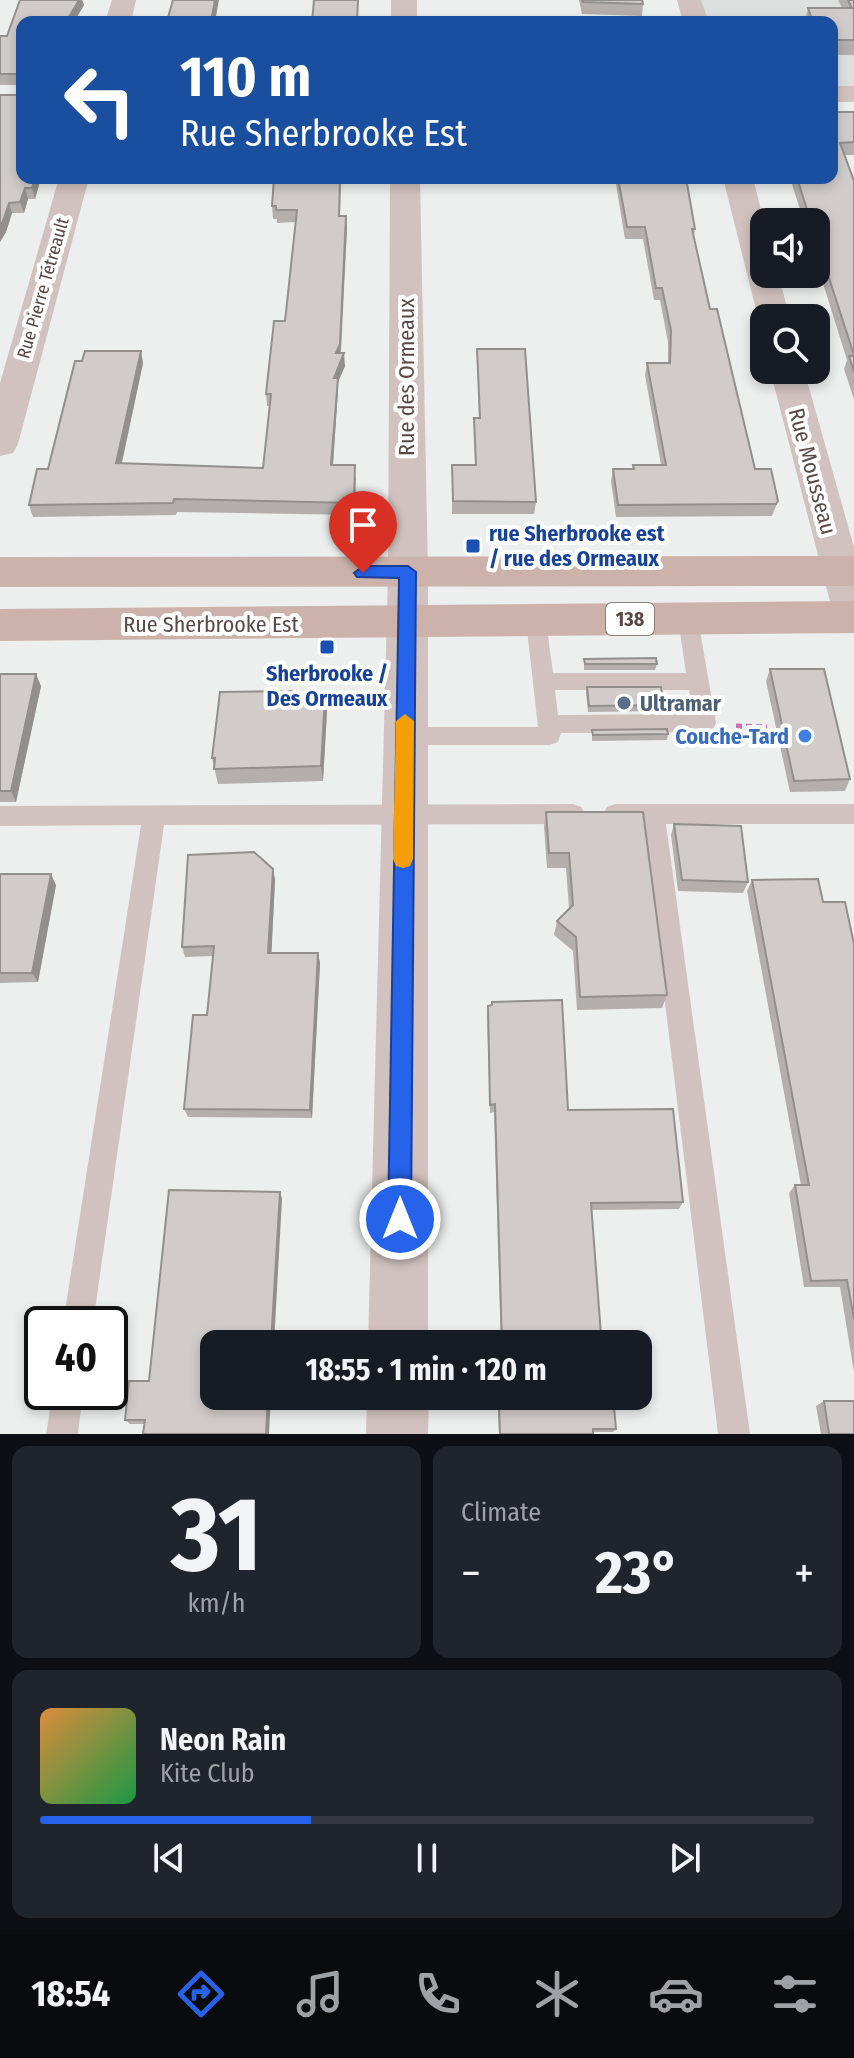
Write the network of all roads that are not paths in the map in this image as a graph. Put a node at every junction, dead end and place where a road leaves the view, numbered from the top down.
1 (72, 184) edge
2 (405, 184) edge
3 (740, 184) edge
4 (770, 304) edge
5 (791, 384) edge
6 (0, 444) edge
7 (847, 571) edge
8 (0, 572) edge
9 (408, 572) junction
10 (854, 617) edge
11 (688, 619) junction
12 (536, 621) junction
13 (406, 622) junction
14 (0, 625) edge
15 (698, 681) junction
16 (544, 682) junction
17 (548, 724) junction
18 (405, 736) junction
19 (653, 814) junction
20 (854, 814) edge
21 (404, 815) junction
22 (0, 816) edge
23 (154, 816) junction
24 (81, 1306) edge
25 (398, 1330) edge
26 (65, 1410) edge
27 (398, 1410) edge
28 (62, 1434) edge
29 (397, 1434) edge
30 (734, 1434) edge

1 - 6 street, Rue Pierre Tétreault
2 - 9 street, Rue des Ormeaux
3 - 4 street
5 - 7 street, Rue Mousseau
7 - 9 main road, 138
7 - 10 street, Rue Mousseau
8 - 9 main road, 138
9 - 13 street, Rue des Ormeaux
10 - 11 main road, Rue Sherbrooke Est / 138
11 - 12 main road, Rue Sherbrooke Est / 138
11 - 15 lane
12 - 13 main road, Rue Sherbrooke Est / 138
12 - 16 lane
13 - 14 main road, Rue Sherbrooke Est / 138
13 - 18 street, Rue des Ormeaux
15 - 16 lane
15 - 17 lane
16 - 17 lane
17 - 18 lane
18 - 21 street, Rue des Ormeaux
19 - 20 lane
19 - 21 lane
19 - 30 lane
21 - 23 lane
21 - 25 street, Rue des Ormeaux
22 - 23 lane
23 - 24 lane
26 - 28 lane
27 - 29 street

